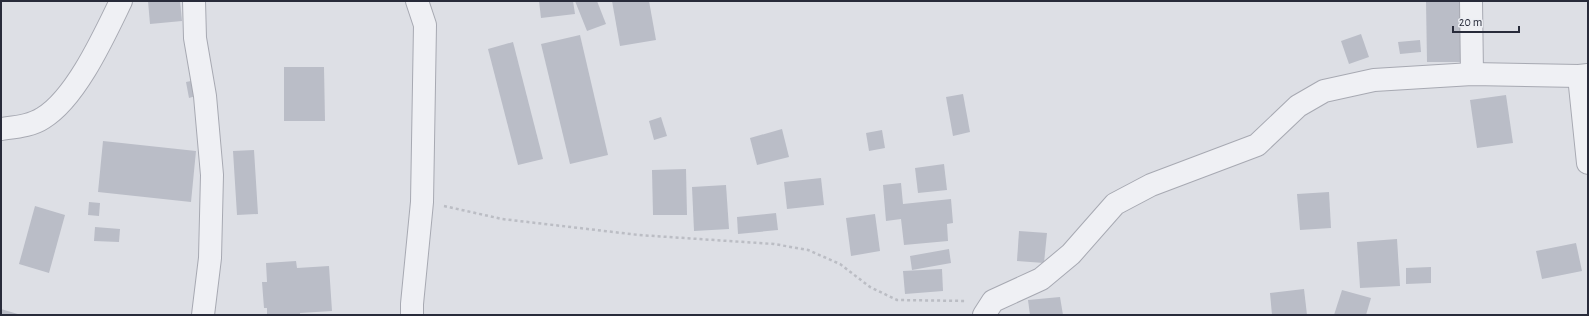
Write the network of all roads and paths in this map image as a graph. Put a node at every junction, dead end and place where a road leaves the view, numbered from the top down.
1 (121, 1) edge
2 (194, 1) edge
3 (417, 1) edge
4 (1471, 1) edge
5 (1472, 74) junction
6 (1583, 76) edge
7 (1, 129) edge
8 (1588, 163) edge
9 (422, 202) junction
10 (988, 308) edge
11 (202, 315) edge
12 (412, 315) edge

1 - 7 street
2 - 11 street
3 - 9 street
4 - 5 street
5 - 6 street
5 - 10 street
6 - 8 street
9 - 10 path
9 - 12 street

